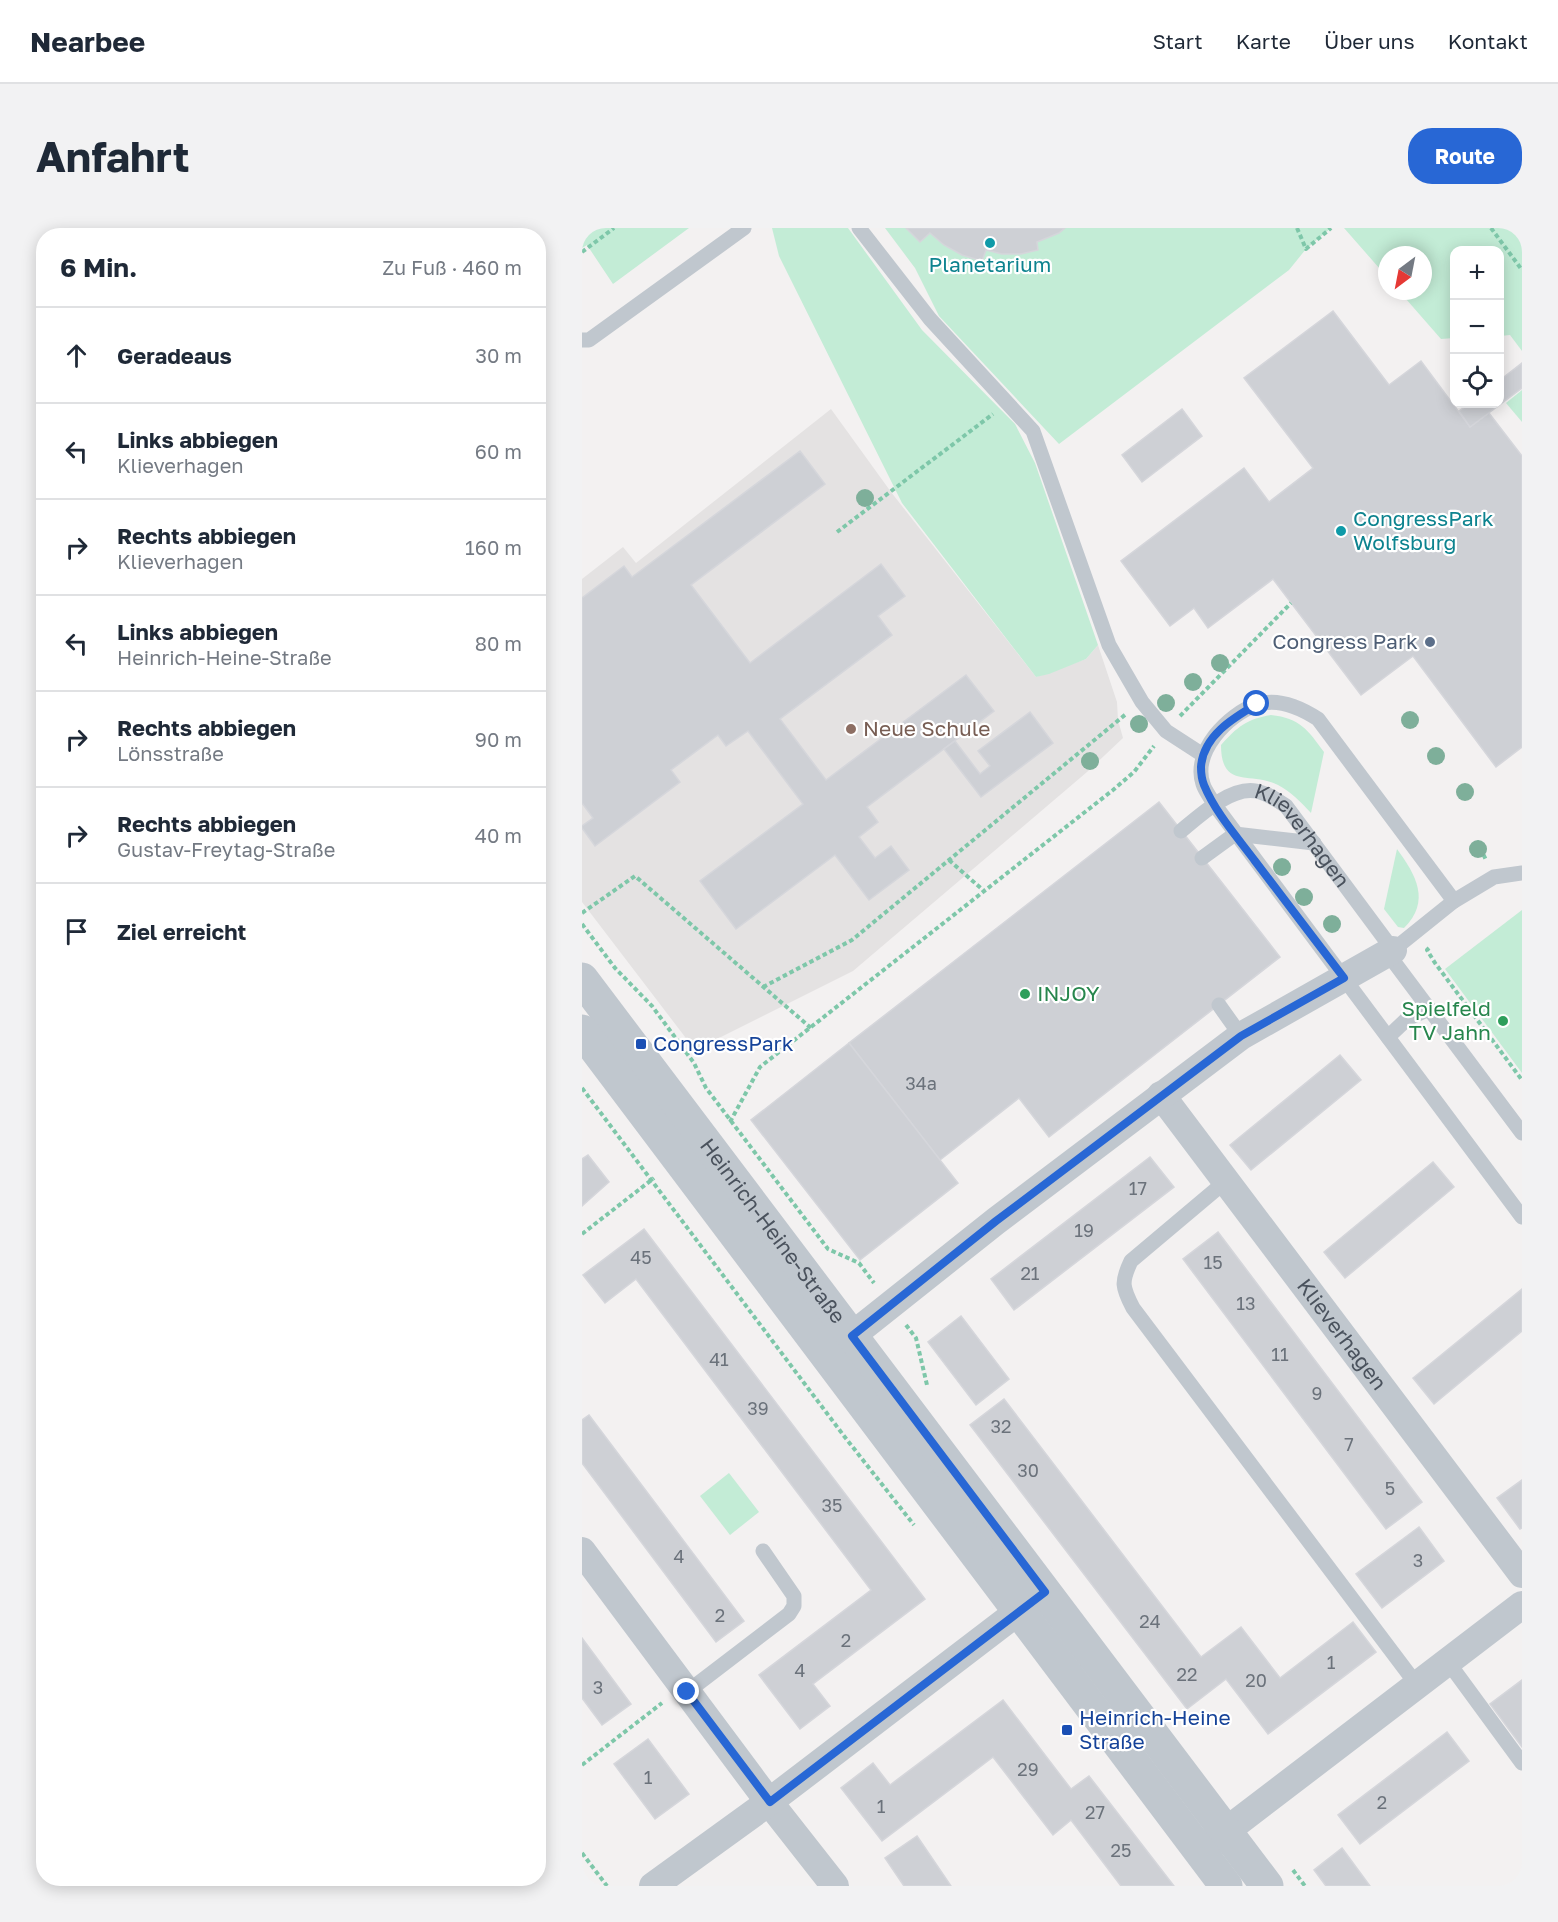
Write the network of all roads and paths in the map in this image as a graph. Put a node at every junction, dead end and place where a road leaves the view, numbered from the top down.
1 (614, 228) edge
2 (744, 228) edge
3 (859, 228) edge
4 (1297, 228) edge
5 (1331, 228) edge
6 (1491, 228) edge
7 (582, 252) edge
8 (1522, 270) edge
9 (582, 340) edge
10 (1008, 403) junction
11 (837, 531) dead end
12 (1291, 603) dead end
13 (1142, 702) junction
14 (1166, 731) junction
15 (1203, 754) junction
16 (1214, 804) junction
17 (1181, 831) dead end
18 (1235, 834) junction
19 (1314, 843) junction
20 (1202, 858) dead end
21 (949, 860) junction
22 (1522, 873) edge
23 (984, 891) junction
24 (1454, 901) junction
25 (582, 913) edge
26 (582, 924) edge
27 (1435, 943) dead end
28 (1390, 952) junction
29 (1344, 978) junction
30 (582, 979) edge
31 (763, 987) junction
32 (1219, 1005) dead end
33 (1429, 1009) junction
34 (811, 1028) junction
35 (582, 1031) edge
36 (1241, 1036) junction
37 (1388, 1037) junction
38 (1522, 1080) edge
39 (1161, 1095) junction
40 (731, 1121) junction
41 (1522, 1133) edge
42 (705, 1140) junction
43 (678, 1160) junction
44 (1226, 1181) junction
45 (1522, 1217) edge
46 (582, 1234) edge
47 (891, 1305) junction
48 (852, 1336) junction
49 (826, 1356) junction
50 (933, 1394) dead end
51 (582, 1551) edge
52 (763, 1551) dead end
53 (1522, 1574) edge
54 (1045, 1592) junction
55 (1522, 1605) edge
56 (1019, 1611) junction
57 (1448, 1662) junction
58 (1417, 1685) junction
59 (685, 1689) junction
60 (1522, 1763) edge
61 (582, 1765) edge
62 (770, 1802) junction
63 (1226, 1832) junction
64 (1200, 1851) junction
65 (582, 1853) edge
66 (1280, 1877) edge
67 (607, 1886) edge
68 (653, 1886) edge
69 (835, 1886) edge
70 (1226, 1886) edge
71 (1305, 1886) edge

1 - 7 path
2 - 9 lane
3 - 10 lane
4 - 5 path
6 - 8 path
10 - 11 path
10 - 13 lane
12 - 14 path
13 - 14 lane
13 - 21 path
14 - 15 lane
14 - 23 path
15 - 16 lane
15 - 24 lane
16 - 17 lane
16 - 18 lane, Klieverhagen
16 - 19 lane, Klieverhagen
18 - 19 lane
18 - 20 lane
18 - 29 lane, Klieverhagen
19 - 28 lane, Klieverhagen
21 - 23 path
21 - 31 path
22 - 24 lane
23 - 34 path
24 - 28 lane
25 - 31 path
26 - 40 path
27 - 38 path
28 - 29 street
28 - 33 lane, Klieverhagen
29 - 36 street
29 - 37 lane, Klieverhagen
30 - 42 street, Heinrich-Heine-Straße
31 - 34 path
32 - 36 lane
33 - 37 lane
33 - 41 lane, Klieverhagen
34 - 40 path
35 - 43 street, Heinrich-Heine-Straße
36 - 39 street
37 - 45 lane, Klieverhagen
39 - 44 street, Klieverhagen
39 - 47 street
40 - 42 path
40 - 47 path
42 - 48 street, Heinrich-Heine-Straße
43 - 46 path
43 - 49 street, Heinrich-Heine-Straße
44 - 53 street, Klieverhagen
44 - 58 lane
47 - 48 street
47 - 50 path
48 - 49 street
48 - 54 street, Heinrich-Heine-Straße
49 - 56 street, Heinrich-Heine-Straße
51 - 59 street
52 - 59 lane
54 - 56 street
54 - 63 street, Heinrich-Heine-Straße
55 - 57 street
56 - 62 street
56 - 64 street, Heinrich-Heine-Straße
57 - 58 street
57 - 60 lane
58 - 63 street
59 - 61 path
59 - 62 street
62 - 68 street
62 - 69 street
63 - 64 street
63 - 66 street, Heinrich-Heine-Straße
64 - 70 street, Heinrich-Heine-Straße
65 - 67 path
66 - 71 path

